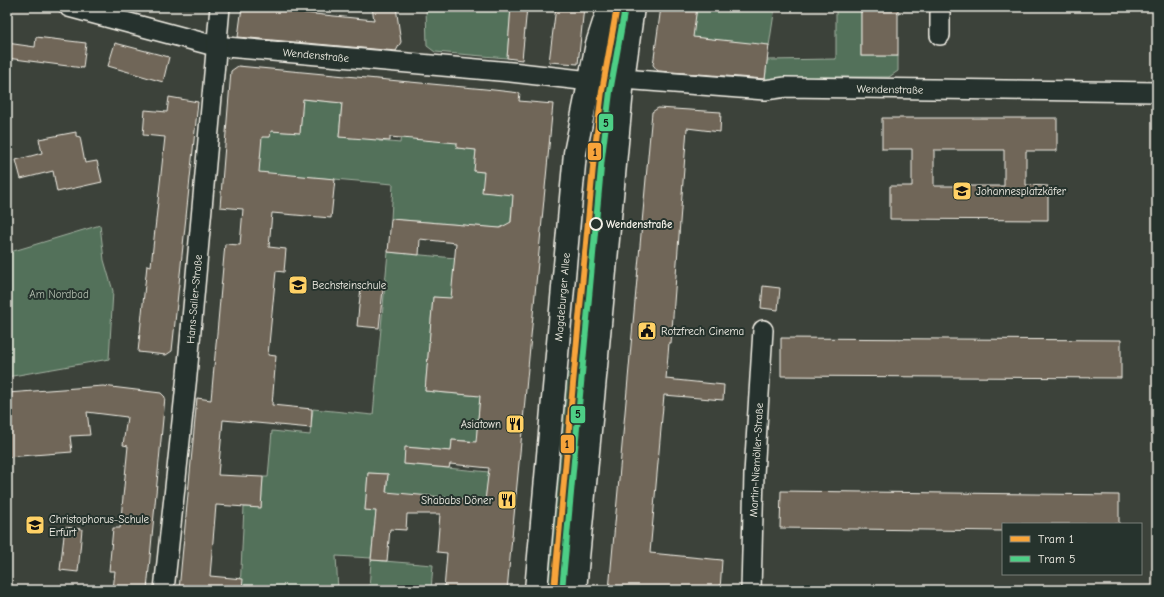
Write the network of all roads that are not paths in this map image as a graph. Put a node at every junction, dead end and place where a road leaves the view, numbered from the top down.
1 (69, 7) edge
2 (220, 7) edge
3 (609, 7) edge
4 (632, 7) edge
5 (940, 7) edge
6 (940, 35) dead end
7 (215, 46) junction
8 (623, 79) junction
9 (590, 82) junction
10 (1157, 92) edge
11 (763, 330) dead end
12 (164, 590) edge
13 (536, 590) edge
14 (575, 590) edge
15 (751, 590) edge

1 - 7 street, Wendenstraße
2 - 7 street, Hans-Sailer-Straße
3 - 9 main road, Magdeburger Allee
4 - 8 main road
5 - 6 street
7 - 9 street, Wendenstraße
7 - 12 street, Hans-Sailer-Straße
8 - 10 street, Wendenstraße
8 - 14 main road
9 - 13 main road, Magdeburger Allee
11 - 15 street, Martin-Niemöller-Straße

